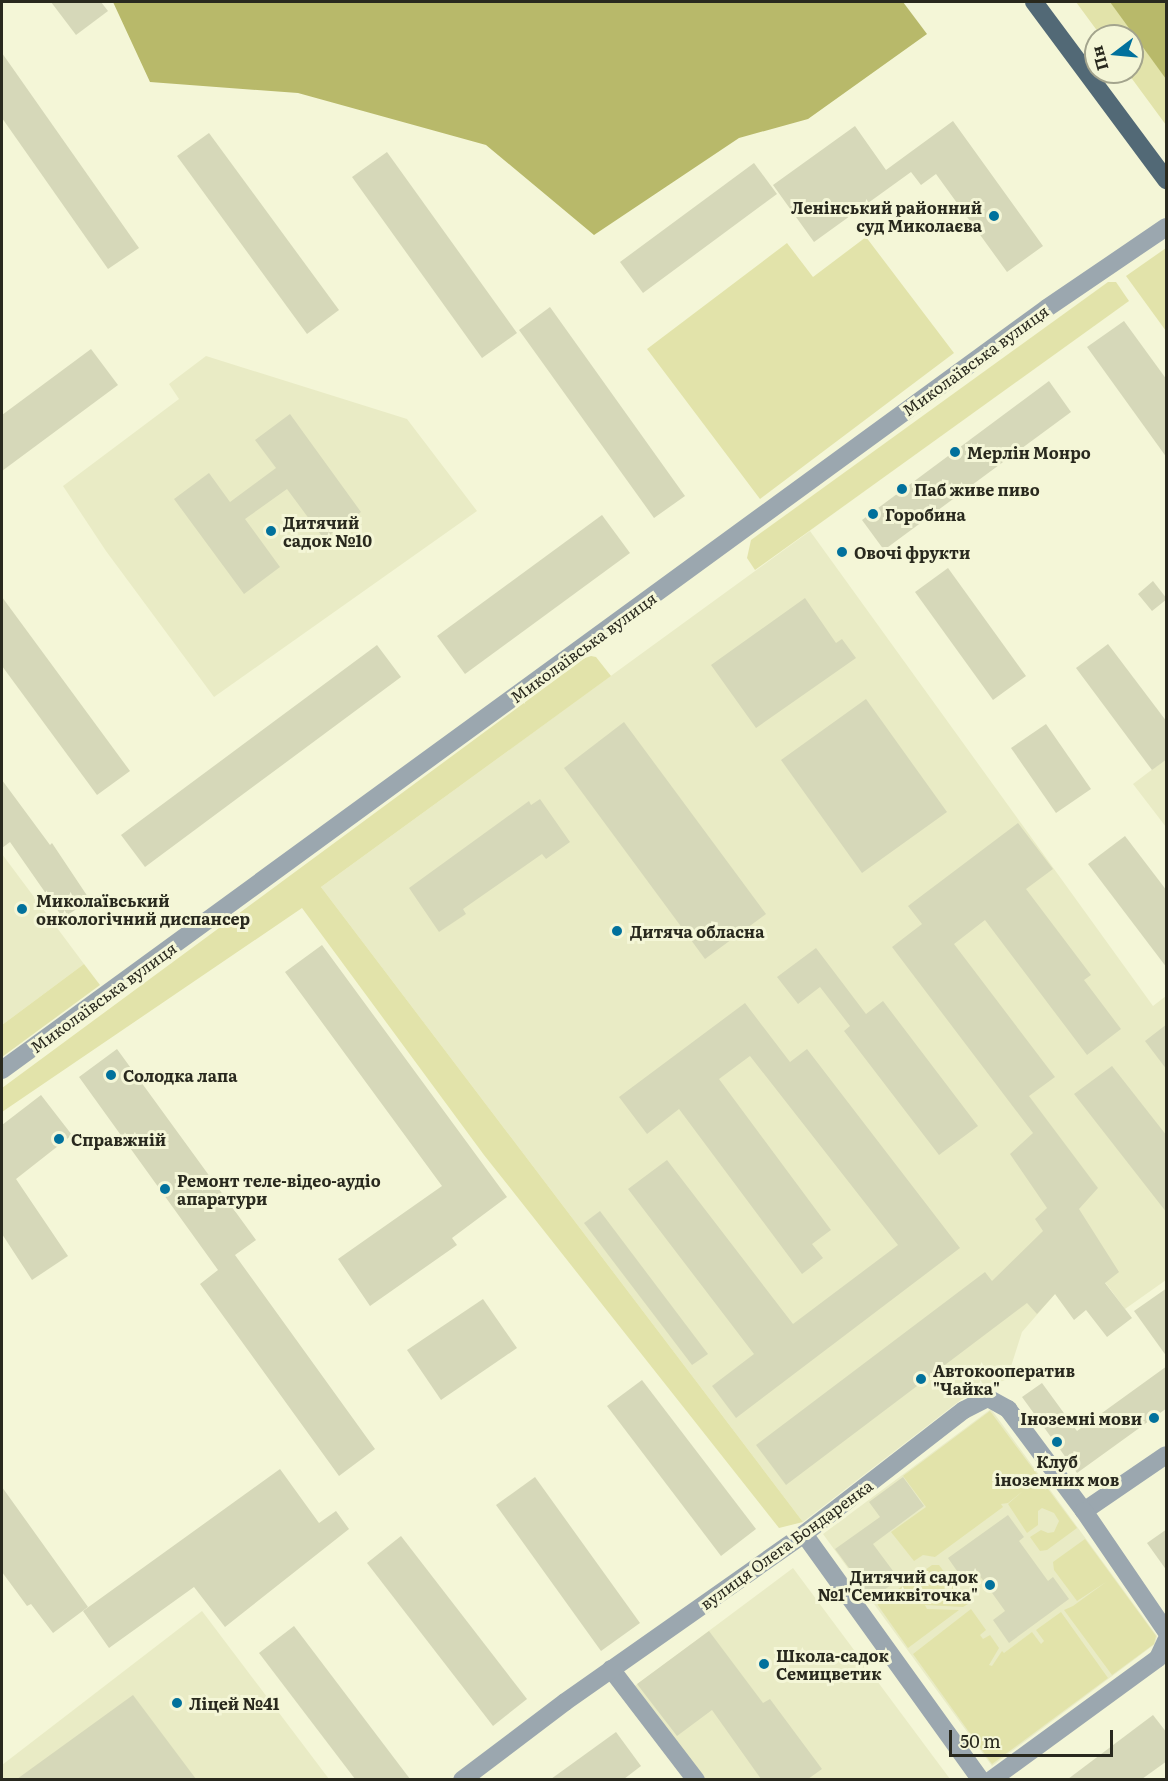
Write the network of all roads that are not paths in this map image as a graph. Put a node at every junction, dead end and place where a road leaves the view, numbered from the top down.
1 (1034, 2) edge
2 (1167, 180) edge
3 (1167, 227) edge
4 (2, 1070) edge
5 (1167, 1455) edge
6 (1084, 1511) junction
7 (804, 1534) junction
8 (1167, 1631) edge
9 (1167, 1641) edge
10 (611, 1669) junction
11 (462, 1779) edge
12 (696, 1779) edge
13 (981, 1779) edge
14 (991, 1779) edge

1 - 2 main road
3 - 4 street, Миколаївська вулиця
5 - 6 street
6 - 7 street, вулиця Олега Бондаренка
6 - 8 street, вулиця Олега Бондаренка
7 - 10 street, вулиця Олега Бондаренка
7 - 13 street
9 - 14 street
10 - 11 street, вулиця Олега Бондаренка
10 - 12 street

